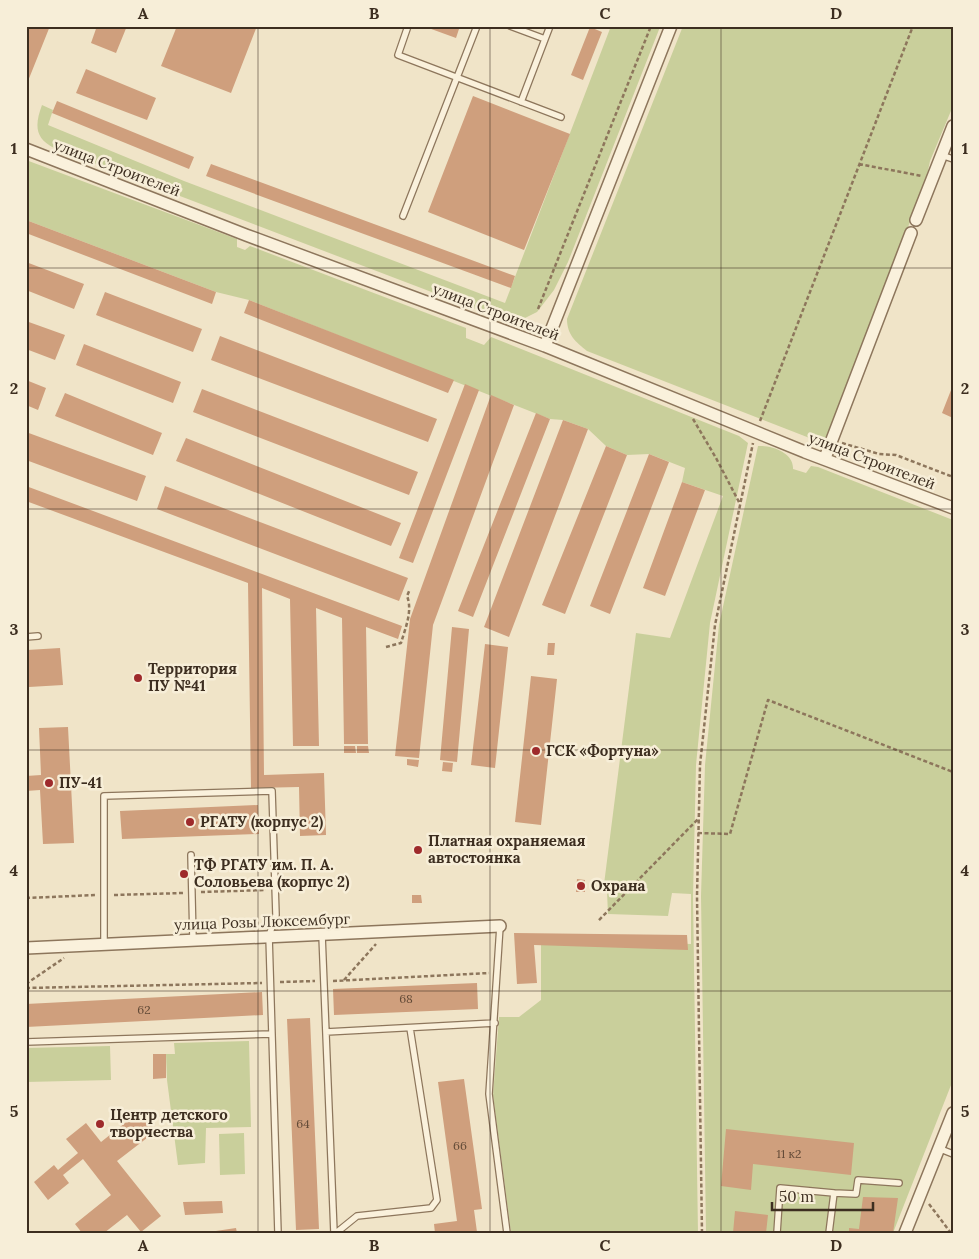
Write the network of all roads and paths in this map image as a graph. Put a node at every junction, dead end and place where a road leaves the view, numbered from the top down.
1 (408, 26) edge
2 (477, 26) edge
3 (510, 26) edge
4 (550, 26) edge
5 (651, 26) edge
6 (671, 26) edge
7 (913, 26) edge
8 (545, 39) junction
9 (457, 78) junction
10 (521, 102) junction
11 (561, 117) dead end
12 (953, 126) edge
13 (26, 149) edge
14 (941, 155) junction
15 (953, 159) edge
16 (859, 164) junction
17 (932, 178) junction
18 (403, 216) dead end
19 (916, 220) dead end
20 (911, 233) dead end
21 (538, 309) dead end
22 (545, 346) junction
23 (682, 401) junction
24 (756, 432) junction
25 (832, 440) junction
26 (825, 458) junction
27 (953, 477) edge
28 (740, 505) junction
29 (953, 508) edge
30 (410, 589) dead end
31 (38, 636) dead end
32 (26, 637) edge
33 (386, 647) dead end
34 (953, 772) edge
35 (699, 818) junction
36 (698, 833) junction
37 (192, 855) dead end
38 (275, 890) junction
39 (191, 893) junction
40 (104, 895) junction
41 (26, 898) edge
42 (600, 920) dead end
43 (500, 926) joint
44 (387, 932) junction
45 (322, 935) junction
46 (269, 936) junction
47 (192, 940) junction
48 (104, 944) junction
49 (84, 945) junction
50 (26, 948) edge
51 (344, 980) dead end
52 (26, 984) edge
53 (495, 1023) junction
54 (410, 1028) junction
55 (326, 1032) junction
56 (272, 1034) junction
57 (26, 1042) edge
58 (953, 1113) edge
59 (938, 1148) junction
60 (953, 1154) edge
61 (899, 1182) dead end
62 (834, 1193) junction
63 (920, 1194) junction
64 (278, 1233) edge
65 (335, 1233) edge
66 (507, 1233) edge
67 (702, 1233) edge
68 (777, 1233) edge
69 (829, 1233) edge
70 (906, 1233) edge
71 (951, 1233) edge

1 - 9 lane
2 - 9 lane
3 - 8 lane
4 - 8 lane
5 - 21 path
6 - 22 street
7 - 16 path
8 - 10 lane
9 - 10 lane
9 - 18 lane
10 - 11 lane
12 - 14 street
13 - 22 street, улица Строителей
14 - 15 lane
14 - 17 street
16 - 17 path
16 - 24 path
17 - 19 street
20 - 25 street
22 - 23 street, улица Строителей
23 - 24 street, улица Строителей
23 - 28 path
24 - 26 street, улица Строителей
24 - 28 path
25 - 26 street
25 - 27 path
26 - 29 street, улица Строителей
28 - 35 path
30 - 33 path
31 - 32 lane
34 - 36 path
35 - 36 path
35 - 42 path
36 - 67 path
37 - 39 lane
38 - 39 path
38 - 40 lane
38 - 46 lane
39 - 40 path
39 - 47 lane
40 - 41 path
40 - 48 lane
43 - 44 street, улица Розы Люксембург
43 - 53 lane
44 - 45 street, улица Розы Люксембург
44 - 51 path
45 - 46 street, улица Розы Люксембург
45 - 55 lane
46 - 47 street, улица Розы Люксембург
46 - 56 lane
47 - 48 street, улица Розы Люксембург
48 - 49 street, улица Розы Люксембург
49 - 50 street, улица Розы Люксембург
49 - 52 path
53 - 54 lane
53 - 66 lane
54 - 55 lane
54 - 65 lane
55 - 65 lane
56 - 57 lane
56 - 64 lane
58 - 59 street
59 - 60 lane
59 - 63 street
61 - 62 lane
62 - 68 lane
62 - 69 lane
63 - 70 street
63 - 71 path

